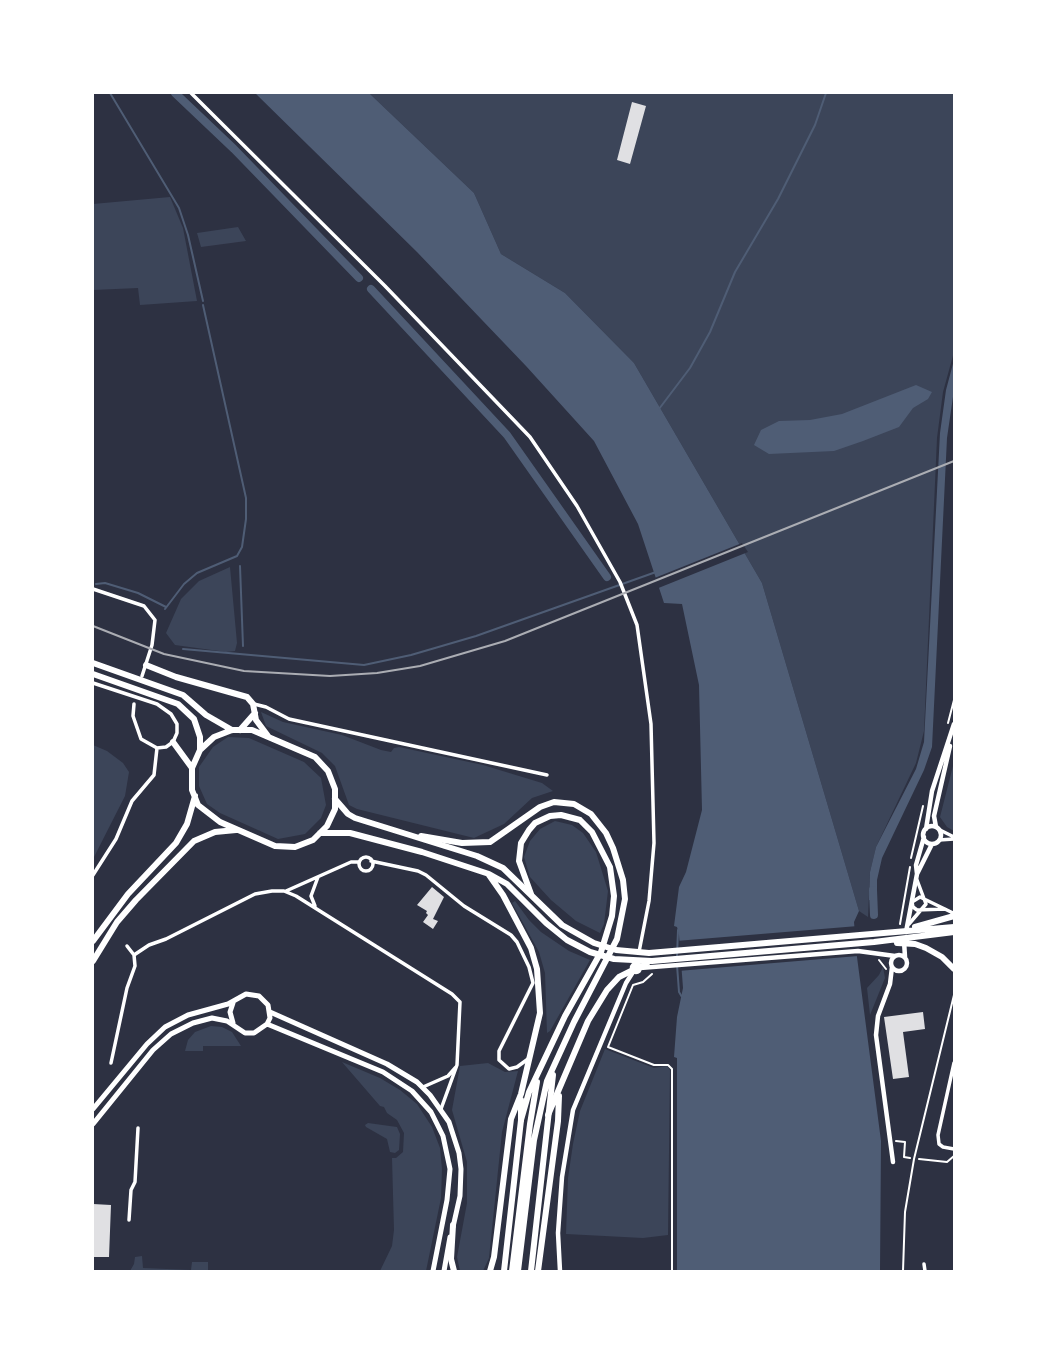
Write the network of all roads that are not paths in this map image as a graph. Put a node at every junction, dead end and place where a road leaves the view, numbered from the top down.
1 (191, 93) edge
2 (93, 589) edge
3 (93, 663) edge
4 (146, 666) junction
5 (93, 674) edge
6 (142, 676) dead end
7 (93, 683) edge
8 (134, 704) dead end
9 (253, 704) junction
10 (255, 713) junction
11 (954, 725) edge
12 (236, 730) junction
13 (269, 738) junction
14 (173, 742) junction
15 (157, 748) junction
16 (200, 750) junction
17 (192, 768) junction
18 (547, 775) dead end
19 (195, 796) junction
20 (335, 799) junction
21 (926, 829) junction
22 (938, 829) junction
23 (236, 830) junction
24 (320, 833) junction
25 (415, 836) junction
26 (924, 837) junction
27 (954, 838) edge
28 (939, 840) junction
29 (932, 844) junction
30 (371, 861) junction
31 (359, 862) junction
32 (489, 874) junction
33 (93, 875) edge
34 (917, 876) junction
35 (318, 877) junction
36 (305, 883) junction
37 (295, 887) junction
38 (284, 891) junction
39 (311, 893) junction
40 (532, 895) junction
41 (296, 896) junction
42 (924, 899) junction
43 (303, 900) junction
44 (912, 902) junction
45 (93, 907) edge
46 (316, 908) junction
47 (923, 909) junction
48 (945, 909) junction
49 (93, 915) edge
50 (954, 915) edge
51 (907, 925) junction
52 (954, 927) edge
53 (899, 930) junction
54 (954, 932) edge
55 (93, 941) edge
56 (874, 942) junction
57 (904, 945) junction
58 (127, 946) dead end
59 (872, 953) junction
60 (134, 955) junction
61 (896, 956) junction
62 (905, 957) junction
63 (93, 961) edge
64 (638, 966) junction
65 (891, 966) junction
66 (654, 967) junction
67 (954, 969) edge
68 (901, 972) junction
69 (890, 984) junction
70 (954, 995) edge
71 (234, 1001) junction
72 (270, 1012) junction
73 (233, 1023) junction
74 (267, 1024) junction
75 (529, 1058) junction
76 (111, 1063) dead end
77 (954, 1063) edge
78 (457, 1065) junction
79 (555, 1066) junction
80 (538, 1076) junction
81 (423, 1087) junction
82 (559, 1091) junction
83 (521, 1094) junction
84 (441, 1109) junction
85 (93, 1110) edge
86 (548, 1115) junction
87 (522, 1120) junction
88 (93, 1124) edge
89 (138, 1128) dead end
90 (954, 1149) edge
91 (893, 1162) dead end
92 (129, 1220) dead end
93 (453, 1225) junction
94 (924, 1264) dead end
95 (433, 1271) edge
96 (444, 1271) edge
97 (454, 1271) edge
98 (490, 1271) edge
99 (504, 1271) edge
100 (512, 1271) edge
101 (518, 1271) edge
102 (531, 1271) edge
103 (538, 1271) edge
104 (560, 1271) edge
105 (903, 1271) edge
106 (925, 1271) edge

1 - 64 street
2 - 4 street
3 - 12 main road
4 - 6 street
4 - 9 main road
5 - 16 main road
7 - 14 street
8 - 15 street
9 - 10 main road
9 - 18 street
10 - 12 main road
10 - 13 main road
11 - 21 street
11 - 22 street
12 - 13 main road
12 - 16 main road
13 - 20 main road
14 - 15 street
14 - 17 main road
15 - 33 street
16 - 17 main road
17 - 19 main road
19 - 23 main road
19 - 55 main road
20 - 24 main road
20 - 25 main road
21 - 22 street
21 - 26 street
22 - 27 street
22 - 28 street
23 - 24 main road
23 - 63 main road
24 - 32 main road
25 - 40 main road
25 - 79 main road
26 - 29 street
26 - 34 street
27 - 28 street
28 - 29 street
29 - 34 street
30 - 31 street
30 - 31 street
30 - 75 street
31 - 35 street
32 - 66 main road
32 - 75 main road
34 - 42 street
34 - 44 street
35 - 36 street
35 - 39 street
36 - 37 street
36 - 39 street
37 - 38 street
37 - 41 street
38 - 41 street
38 - 60 street
39 - 43 street
39 - 46 street
40 - 53 main road
40 - 80 main road
41 - 43 street
42 - 44 street
42 - 47 street
42 - 48 street
43 - 46 street
44 - 47 street
44 - 51 street
45 - 49 lane
46 - 78 street
47 - 48 street
47 - 51 street
48 - 50 street
50 - 53 main road
51 - 57 street
52 - 53 main road
54 - 56 main road
56 - 66 main road
56 - 67 main road
57 - 61 street
57 - 62 street
58 - 60 street
59 - 61 street
59 - 65 street
59 - 66 street
60 - 76 street
61 - 62 street
61 - 65 street
62 - 68 street
64 - 66 street
64 - 104 street
65 - 68 street
65 - 69 street
66 - 82 main road
68 - 69 street
69 - 91 street
70 - 105 lane
71 - 72 main road
71 - 73 main road
71 - 85 main road
72 - 74 main road
72 - 81 main road
73 - 74 main road
73 - 88 main road
74 - 95 main road
75 - 83 main road
77 - 90 street
78 - 81 street
78 - 84 street
79 - 86 main road
79 - 101 main road
80 - 87 main road
80 - 100 main road
81 - 84 main road
82 - 86 main road
82 - 103 main road
83 - 87 main road
83 - 98 main road
84 - 93 main road
86 - 102 main road
87 - 99 main road
89 - 92 street
93 - 96 main road
93 - 97 main road
94 - 106 street

